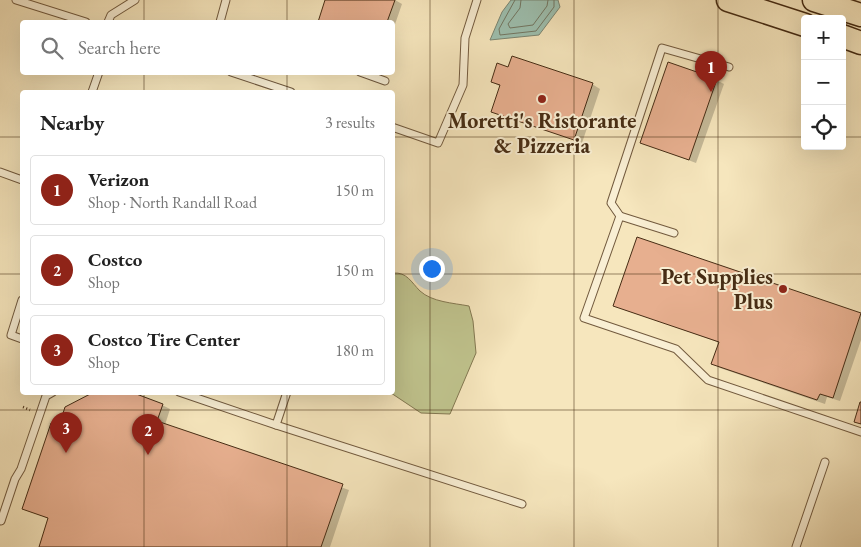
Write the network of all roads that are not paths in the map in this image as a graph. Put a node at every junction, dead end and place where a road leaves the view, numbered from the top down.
1 (135, 0) edge
2 (477, 0) edge
3 (728, 0) edge
4 (814, 0) edge
5 (22, 1) edge
6 (227, 2) edge
7 (861, 15) edge
8 (80, 20) edge
9 (109, 20) edge
10 (221, 20) edge
11 (801, 24) edge
12 (846, 37) edge
13 (861, 43) edge
14 (728, 68) dead end
15 (98, 75) edge
16 (240, 75) edge
17 (368, 75) edge
18 (385, 81) dead end
19 (93, 90) edge
20 (285, 90) edge
21 (395, 128) edge
22 (0, 172) edge
23 (20, 179) edge
24 (620, 216) junction
25 (674, 233) dead end
26 (20, 306) edge
27 (20, 338) edge
28 (48, 395) edge
29 (189, 395) edge
30 (286, 395) edge
31 (276, 425) junction
32 (861, 432) edge
33 (825, 462) dead end
34 (522, 504) dead end
35 (1, 521) edge
36 (796, 547) edge

1 - 9 lane
2 - 21 lane
3 - 11 main road
4 - 7 main road
5 - 8 lane
6 - 10 lane
12 - 13 main road
14 - 24 lane
15 - 19 lane
16 - 20 lane
17 - 18 lane
22 - 23 lane
24 - 25 lane
24 - 32 lane
26 - 27 lane
28 - 35 lane
29 - 31 lane
30 - 31 lane
31 - 34 lane
33 - 36 lane

